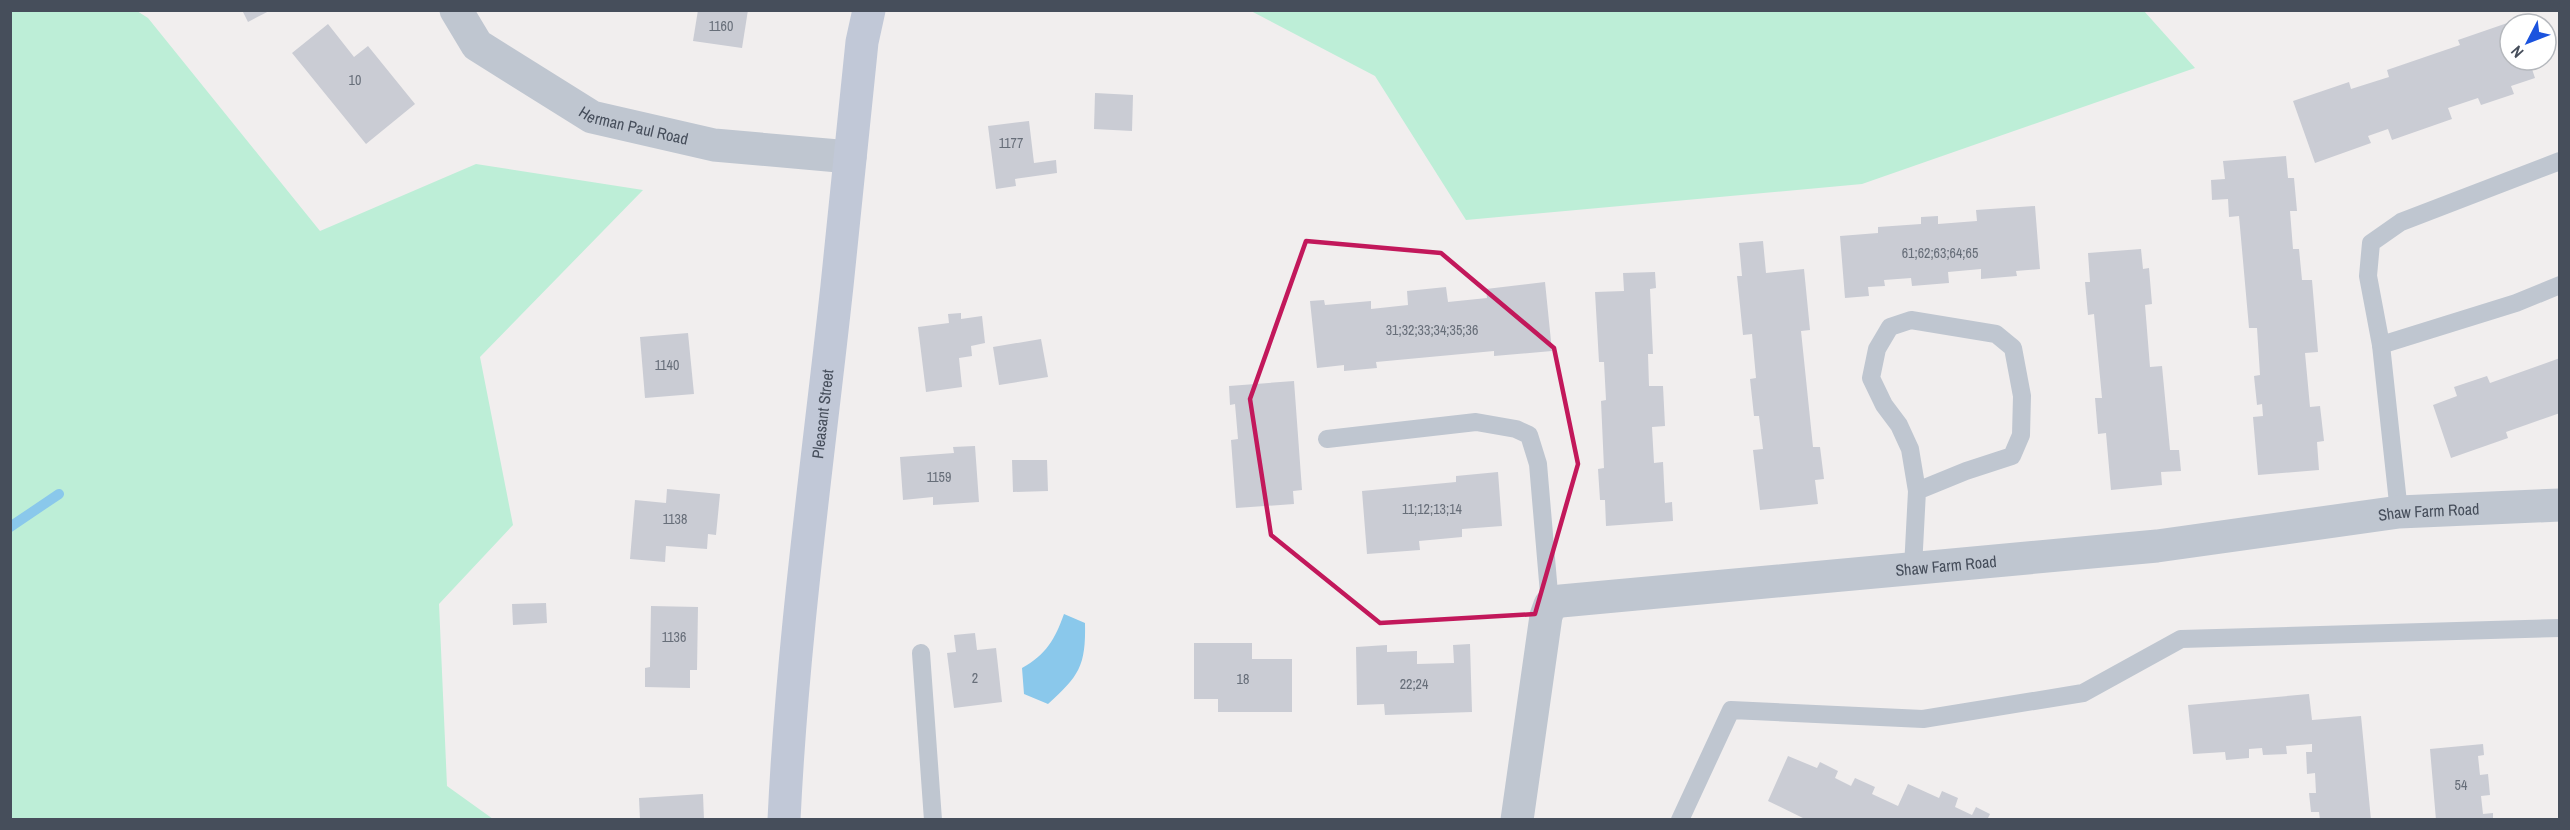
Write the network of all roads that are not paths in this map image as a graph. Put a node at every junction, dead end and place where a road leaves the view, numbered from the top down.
1 (456, 10) edge
2 (869, 10) edge
3 (850, 157) junction
4 (2559, 161) edge
5 (2559, 285) edge
6 (2380, 345) junction
7 (1327, 439) dead end
8 (1917, 490) junction
9 (2559, 505) edge
10 (2399, 512) junction
11 (1913, 568) junction
12 (1550, 605) junction
13 (2559, 628) edge
14 (921, 653) dead end
15 (784, 819) edge
16 (933, 819) edge
17 (1517, 819) edge
18 (1680, 819) edge

1 - 3 street, Herman Paul Road
2 - 3 main road, Pleasant Street
3 - 15 main road, Pleasant Street
4 - 6 lane
5 - 6 lane
6 - 10 lane
7 - 12 lane
8 - 8 lane
8 - 11 lane
9 - 10 street, Shaw Farm Road
10 - 11 street, Shaw Farm Road
11 - 12 street, Shaw Farm Road
12 - 17 street
13 - 18 lane
14 - 16 lane

